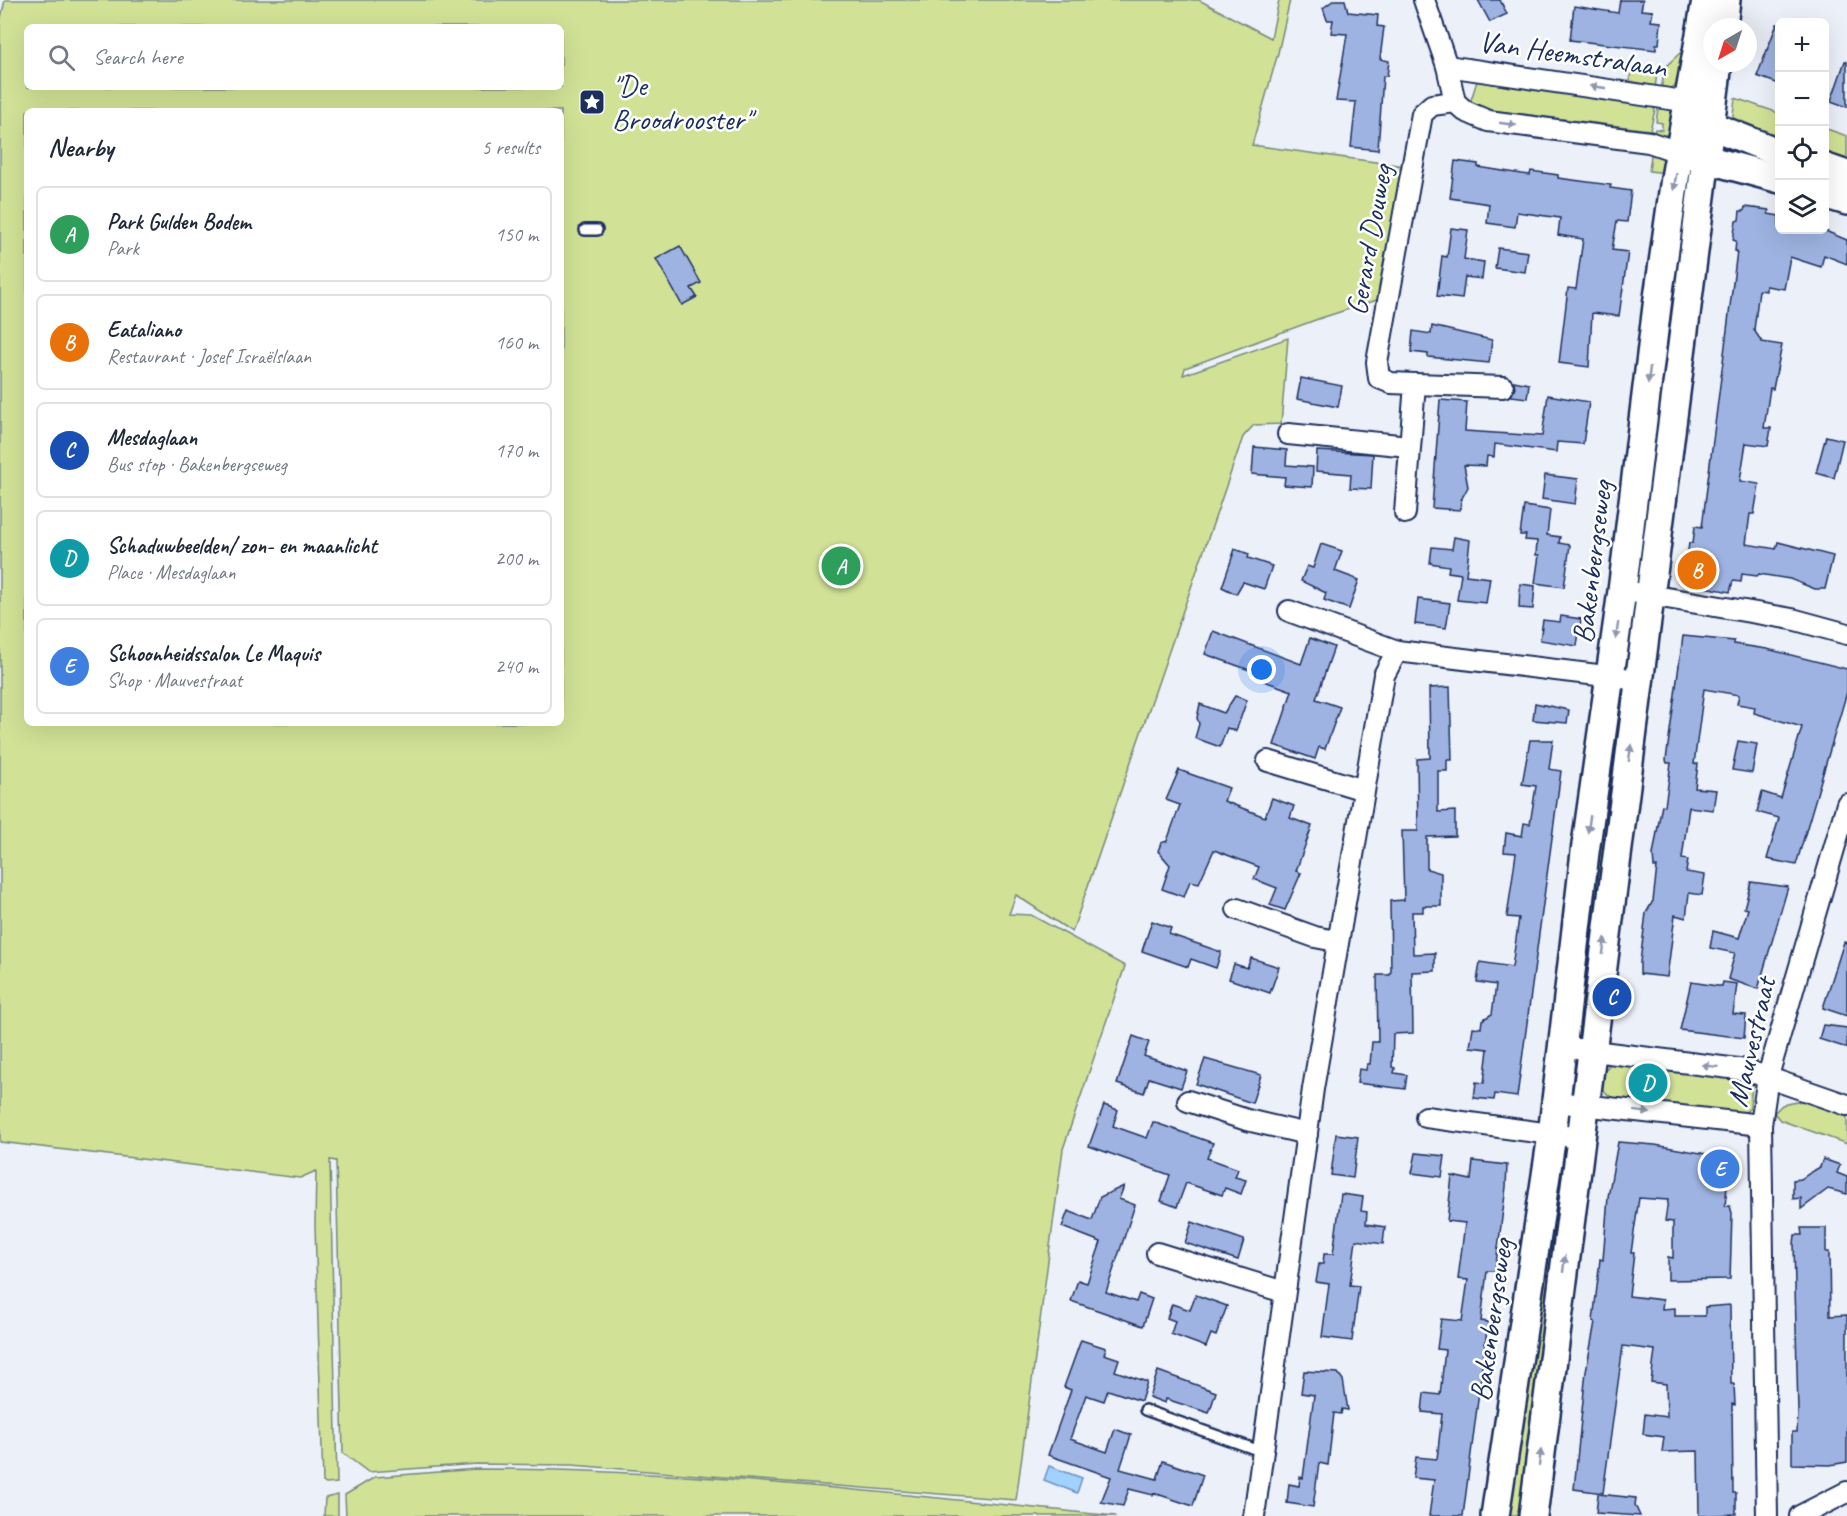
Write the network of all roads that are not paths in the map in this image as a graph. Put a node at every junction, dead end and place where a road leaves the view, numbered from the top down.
1 (1424, 0) edge
2 (1706, 0) edge
3 (1726, 0) edge
4 (1724, 18) edge
5 (1447, 66) junction
6 (1717, 72) edge
7 (1455, 102) junction
8 (1690, 102) junction
9 (1712, 126) junction
10 (1775, 151) edge
11 (1681, 153) junction
12 (1707, 158) junction
13 (1829, 169) edge
14 (1847, 175) edge
15 (1775, 178) edge
16 (1829, 196) edge
17 (1847, 201) edge
18 (585, 230) dead end
19 (597, 230) dead end
20 (1414, 384) junction
21 (1503, 387) dead end
22 (1288, 434) dead end
23 (1409, 446) junction
24 (1405, 513) dead end
25 (1622, 591) junction
26 (1651, 594) junction
27 (1289, 611) dead end
28 (1847, 634) edge
29 (1396, 651) junction
30 (1610, 677) junction
31 (1639, 680) junction
32 (1268, 761) dead end
33 (1364, 790) junction
34 (1847, 804) edge
35 (1236, 909) dead end
36 (1336, 941) junction
37 (1561, 1047) junction
38 (1590, 1050) junction
39 (1768, 1076) junction
40 (1188, 1101) dead end
41 (1556, 1102) junction
42 (1584, 1105) junction
43 (1847, 1105) edge
44 (1426, 1117) dead end
45 (1761, 1125) junction
46 (1307, 1134) junction
47 (1552, 1135) junction
48 (1580, 1138) junction
49 (1157, 1253) dead end
50 (1284, 1292) junction
51 (1145, 1410) dead end
52 (1263, 1452) junction
53 (1847, 1492) edge
54 (1254, 1516) edge
55 (1495, 1516) edge
56 (1533, 1516) edge
57 (1767, 1516) edge
58 (1800, 1516) edge

1 - 5 street, Van Heemstralaan
2 - 8 street, Bakenbergseweg
3 - 4 street
5 - 7 street, Van Heemstralaan
8 -> 5 street, Van Heemstralaan
6 - 9 street, Bakenbergseweg
7 -> 11 street
7 - 20 street, Gerard Douweg
8 - 9 street
8 - 11 street, Bakenbergseweg
9 - 10 street
9 - 12 street, Bakenbergseweg
11 - 12 street
11 -> 25 street, Bakenbergseweg
12 - 15 street
12 - 26 street, Bakenbergseweg
13 - 14 street
16 - 17 street
18 - 19 lane
20 - 21 street, Gerard Douweg
20 - 23 street
22 - 23 street
23 - 24 street
25 - 26 street
25 -> 30 street, Bakenbergseweg
26 - 28 street
26 - 31 street, Bakenbergseweg
27 - 29 street
29 - 30 street
29 - 33 street
30 - 31 street
30 -> 37 street, Bakenbergseweg
38 -> 31 street, Bakenbergseweg
32 - 33 street
33 - 36 street
34 - 39 street, Mauvestraat
35 - 36 street
36 - 46 street
37 - 38 street
37 - 41 street, Bakenbergseweg
39 -> 38 street
38 - 42 street, Bakenbergseweg
39 - 43 street
39 - 45 street, Mauvestraat
40 - 46 street
41 - 42 street
41 - 47 street, Bakenbergseweg
42 -> 45 street
42 - 48 street, Bakenbergseweg
44 - 47 street
45 - 57 street, Mauvestraat
46 - 50 street
47 - 48 street
47 - 55 street, Bakenbergseweg
56 -> 48 street, Bakenbergseweg
49 - 50 street
50 - 52 street
51 - 52 lane
52 - 54 street
53 - 58 street

